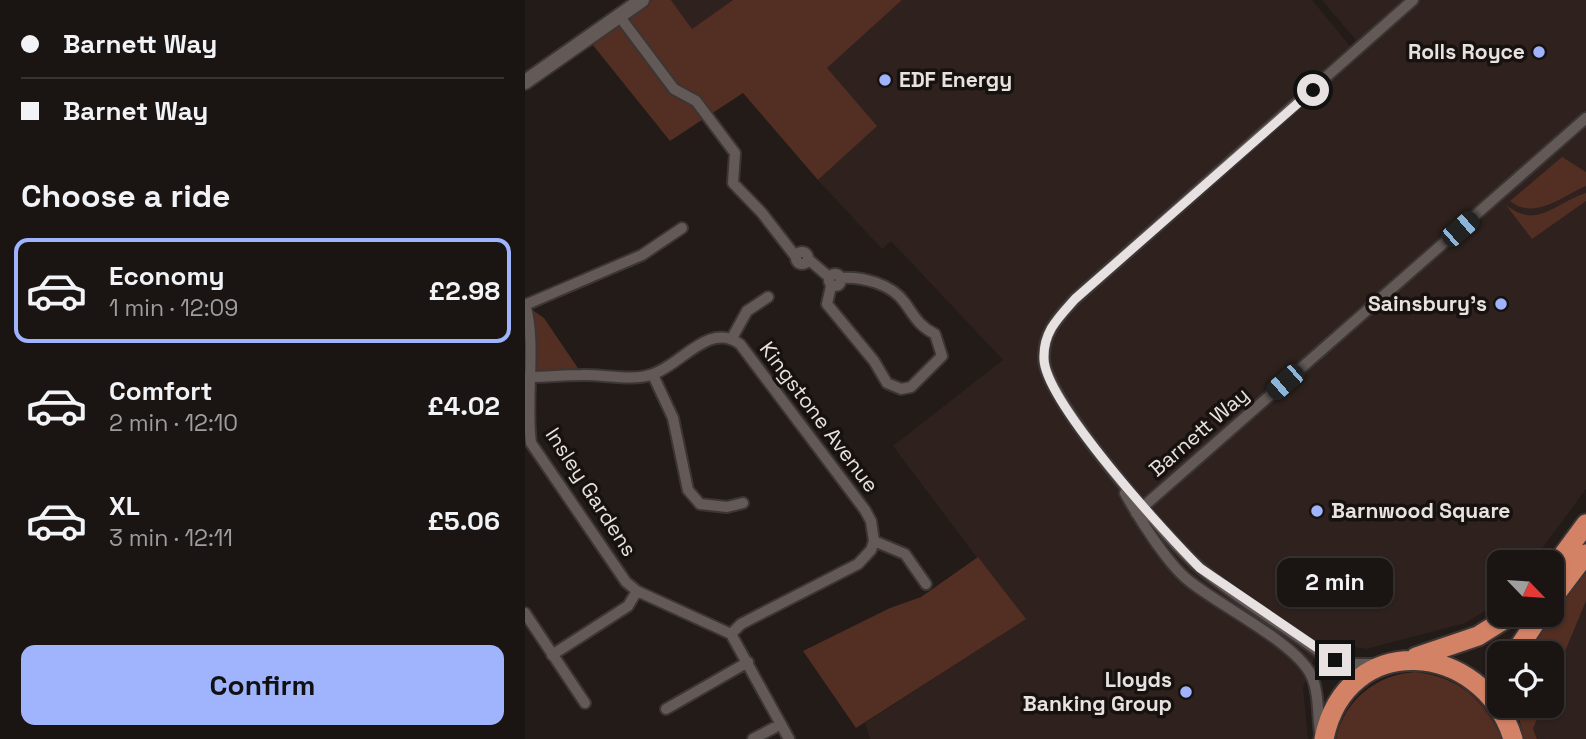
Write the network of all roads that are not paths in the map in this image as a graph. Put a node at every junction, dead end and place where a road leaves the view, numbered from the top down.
1 (642, 0) edge
2 (1413, 0) edge
3 (620, 17) junction
4 (525, 82) edge
5 (1586, 118) edge
6 (683, 228) dead end
7 (834, 280) junction
8 (768, 297) dead end
9 (525, 304) edge
10 (731, 338) junction
11 (653, 374) junction
12 (528, 377) junction
13 (743, 503) dead end
14 (1140, 510) junction
15 (1586, 524) edge
16 (874, 541) junction
17 (1565, 552) edge
18 (1586, 554) edge
19 (1565, 582) edge
20 (926, 584) dead end
21 (637, 591) junction
22 (525, 613) edge
23 (1491, 627) edge
24 (731, 634) junction
25 (552, 655) junction
26 (1406, 661) junction
27 (748, 662) junction
28 (1383, 664) junction
29 (585, 703) dead end
30 (666, 709) dead end
31 (781, 724) junction
32 (1512, 735) edge
33 (753, 739) edge
34 (789, 739) edge
35 (1322, 739) edge

1 - 3 street
2 - 14 street, Barnett Way
3 - 4 street
3 - 7 street
5 - 14 street, Barnett Way
6 - 9 street
7 - 7 street
8 - 10 street
9 - 12 street, Insley Gardens
10 - 11 street, Kingstone Avenue
10 - 16 street, Kingstone Avenue
11 - 12 street
11 - 13 street
12 - 21 street, Insley Gardens
14 - 28 street
14 - 35 street
15 - 17 highway
16 - 20 street
16 - 24 street
18 - 19 highway
21 - 24 street, Insley Gardens
21 - 25 street
22 - 25 street
23 - 26 highway
24 - 27 street
25 - 29 street
26 - 28 highway
26 - 32 highway
27 - 30 street
27 - 31 street
28 - 35 highway
31 - 33 street
31 - 34 street

